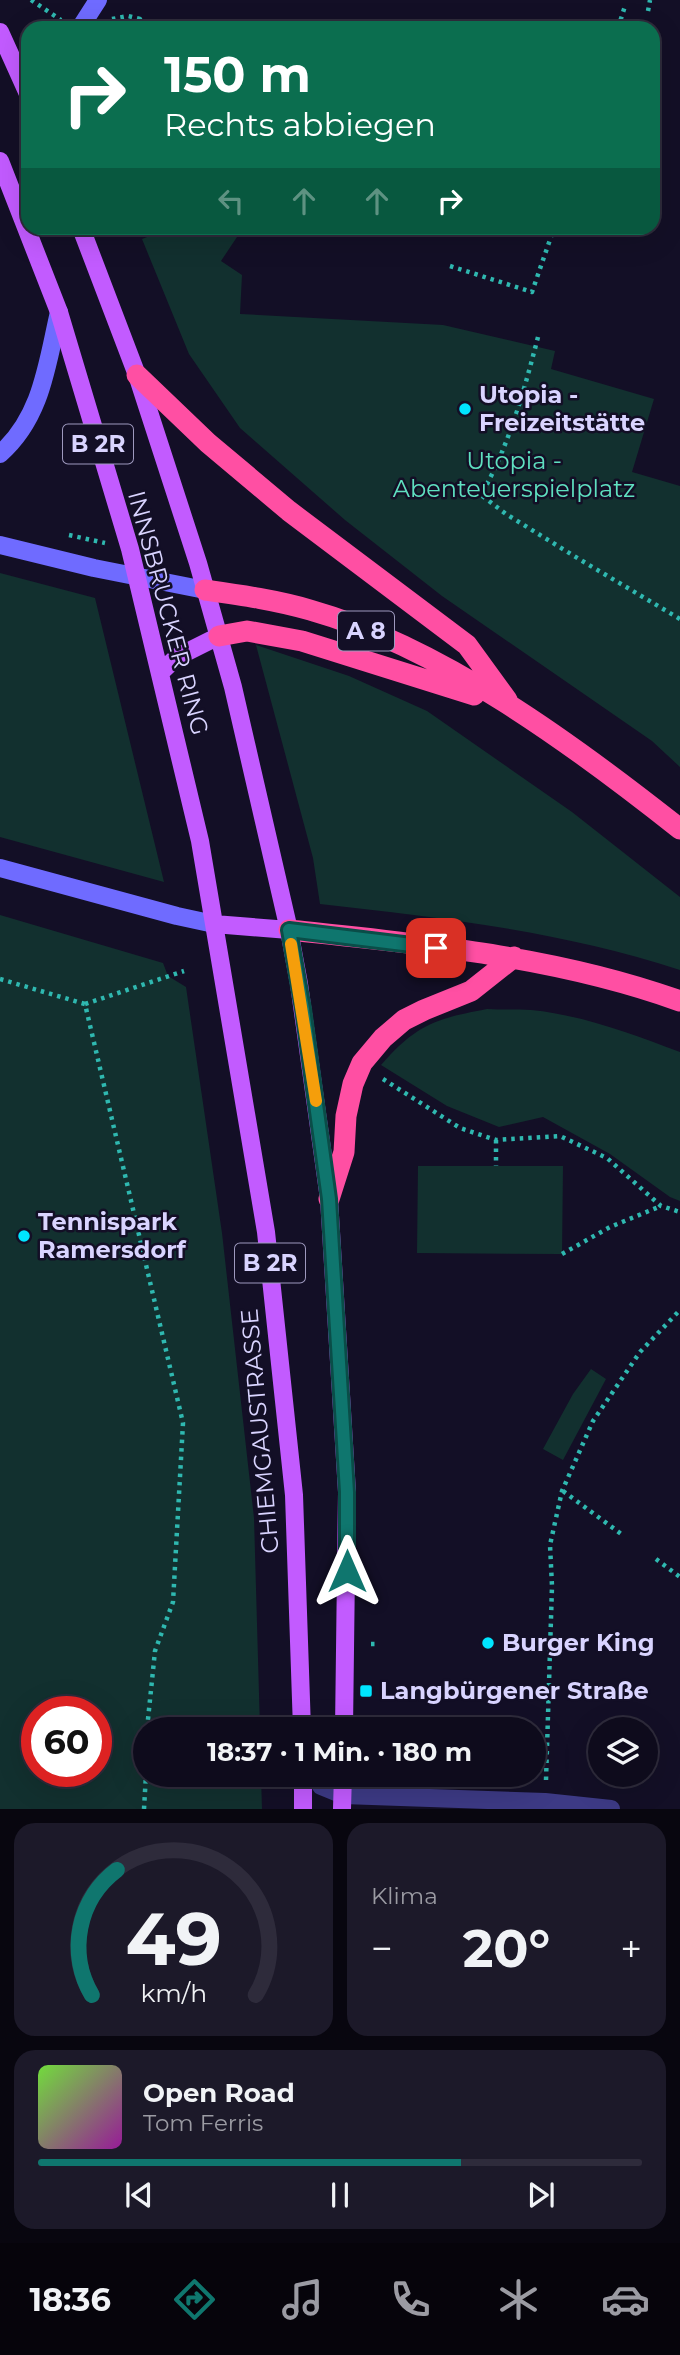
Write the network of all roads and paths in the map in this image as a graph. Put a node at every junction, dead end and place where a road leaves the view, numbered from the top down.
1 (98, 0) edge
2 (650, 0) edge
3 (625, 6) dead end
4 (648, 11) dead end
5 (84, 21) edge
6 (620, 21) edge
7 (0, 32) edge
8 (21, 78) edge
9 (0, 161) edge
10 (21, 215) edge
11 (29, 235) edge
12 (84, 235) edge
13 (552, 235) edge
14 (450, 267) dead end
15 (59, 312) junction
16 (538, 337) dead end
17 (137, 375) junction
18 (0, 454) edge
19 (0, 545) edge
20 (135, 577) junction
21 (205, 590) junction
22 (680, 619) edge
23 (219, 636) junction
24 (161, 672) junction
25 (513, 707) junction
26 (680, 829) edge
27 (0, 868) edge
28 (214, 924) junction
29 (289, 930) junction
30 (514, 957) junction
31 (184, 971) dead end
32 (0, 979) edge
33 (680, 1001) edge
34 (85, 1004) junction
35 (383, 1079) dead end
36 (496, 1140) junction
37 (496, 1166) dead end
38 (329, 1199) junction
39 (661, 1206) junction
40 (680, 1212) edge
41 (562, 1254) dead end
42 (680, 1310) edge
43 (562, 1491) junction
44 (623, 1535) dead end
45 (656, 1559) dead end
46 (680, 1577) edge
47 (148, 1717) edge
48 (302, 1717) edge
49 (344, 1717) edge
50 (145, 1787) edge
51 (303, 1787) edge
52 (322, 1787) edge
53 (343, 1802) edge
54 (545, 1802) junction
55 (144, 1809) edge
56 (303, 1809) edge
57 (611, 1809) edge

1 - 5 main road
2 - 4 path
3 - 6 path
7 - 8 main road
9 - 10 main road, INNSBRUCKER RING / B 2R
11 - 15 main road, INNSBRUCKER RING / B 2R
12 - 17 main road, INNSBRUCKER RING / B 2R
13 - 14 path
15 - 18 main road
15 - 20 main road, INNSBRUCKER RING / B 2R
16 - 22 path
17 - 21 main road, INNSBRUCKER RING / B 2R
17 - 25 highway
19 - 20 main road
20 - 21 main road
20 - 24 main road, INNSBRUCKER RING / B 2R
21 - 23 main road, INNSBRUCKER RING / B 2R
21 - 25 highway, A 8
23 - 24 main road
23 - 25 highway
23 - 29 main road, INNSBRUCKER RING / B 2R
24 - 28 main road, INNSBRUCKER RING / B 2R
25 - 26 highway, A 8
27 - 28 main road
28 - 29 main road
28 - 48 main road, CHIEMGAUSTRASSE / B 2R
29 - 30 highway
29 - 38 main road, B 2R
30 - 33 highway
30 - 38 highway
31 - 34 path
32 - 34 path
34 - 47 path
35 - 36 path
36 - 37 path
36 - 39 path
38 - 49 main road, B 2R
39 - 40 path
39 - 41 path
42 - 43 path
43 - 44 path
43 - 54 path
45 - 46 path
50 - 55 path
51 - 56 main road
52 - 53 street
53 - 54 street
54 - 57 street

